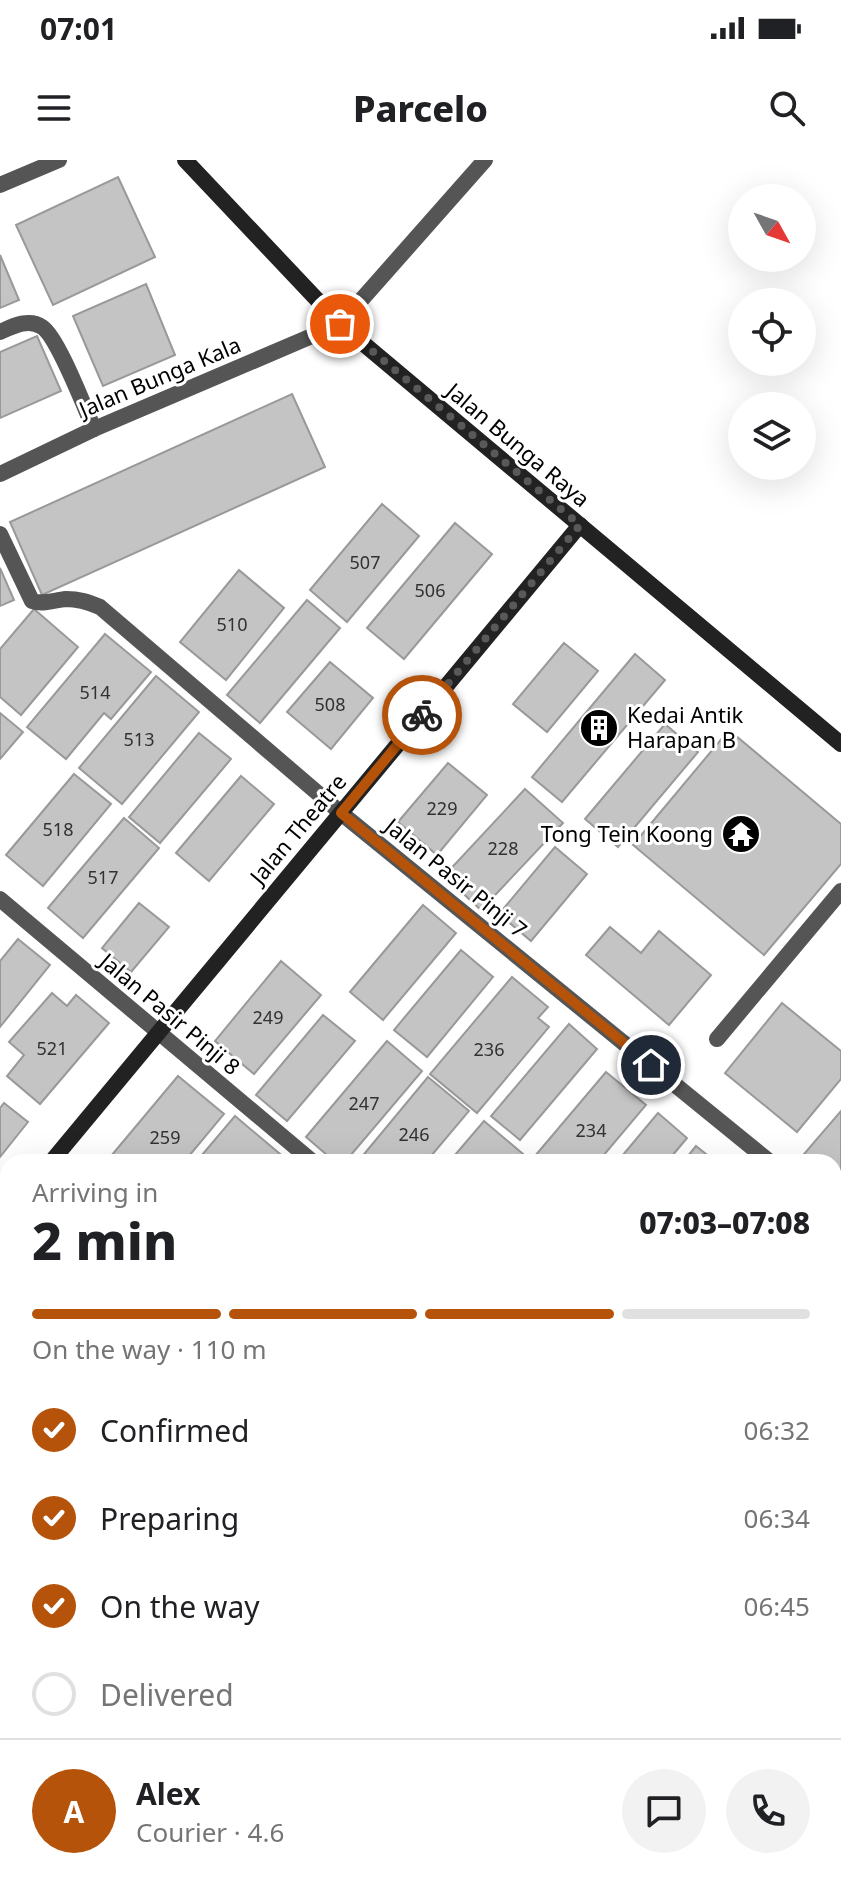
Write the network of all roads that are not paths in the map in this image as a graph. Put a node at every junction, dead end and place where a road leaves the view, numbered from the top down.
1 (59, 160) edge
2 (185, 160) edge
3 (485, 160) edge
4 (0, 185) edge
5 (340, 324) junction
6 (0, 332) edge
7 (94, 429) junction
8 (0, 474) edge
9 (580, 525) junction
10 (0, 534) edge
11 (841, 744) edge
12 (341, 813) junction
13 (841, 891) edge
14 (0, 899) edge
15 (158, 1033) junction
16 (717, 1039) dead end
17 (58, 1154) edge
18 (303, 1154) edge
19 (760, 1154) edge

1 - 4 street
2 - 5 main road, Jalan Bunga Raya
3 - 5 street
5 - 7 street, Jalan Bunga Kala
5 - 9 main road, Jalan Bunga Raya
6 - 7 street
7 - 8 street, Jalan Bunga Kala
9 - 11 main road, Jalan Bunga Raya
9 - 12 main road, Jalan Theatre
10 - 12 street, Jalan Pasir Pinji 7
12 - 15 main road, Jalan Theatre
12 - 19 street, Jalan Pasir Pinji 7
13 - 16 street
14 - 15 street, Jalan Pasir Pinji 8
15 - 17 main road, Jalan Theatre
15 - 18 street, Jalan Pasir Pinji 8

